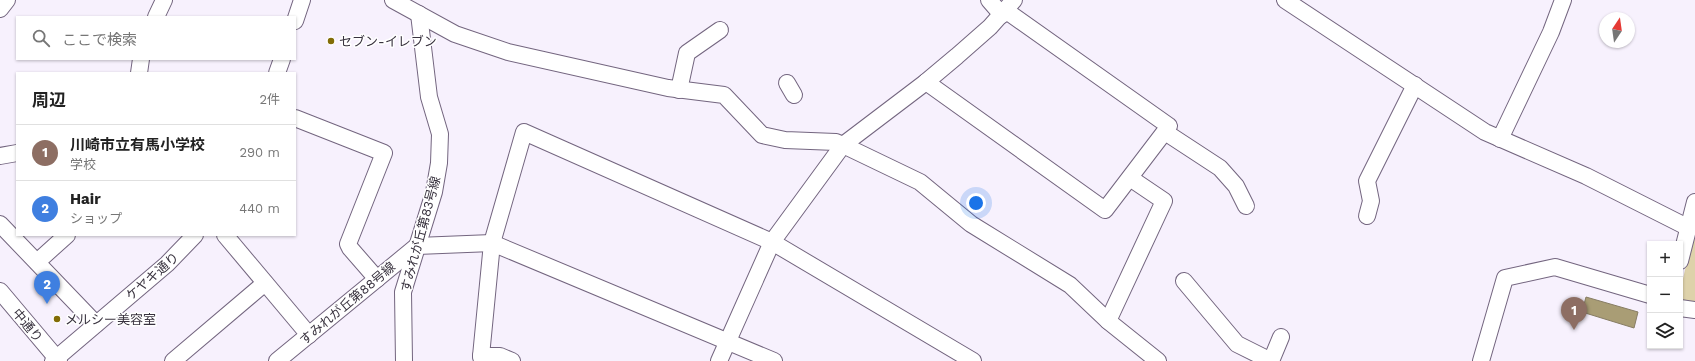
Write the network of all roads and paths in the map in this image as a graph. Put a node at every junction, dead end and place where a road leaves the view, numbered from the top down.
1 (7, 0) edge
2 (164, 0) edge
3 (302, 0) edge
4 (392, 0) edge
5 (989, 0) edge
6 (1285, 0) edge
7 (1563, 0) edge
8 (1007, 8) edge
9 (0, 9) edge
10 (419, 14) junction
11 (156, 16) edge
12 (296, 18) edge
13 (720, 30) dead end
14 (141, 60) edge
15 (282, 60) edge
16 (139, 72) edge
17 (277, 72) edge
18 (926, 82) junction
19 (1415, 85) junction
20 (679, 90) junction
21 (296, 118) edge
22 (1164, 132) junction
23 (1500, 139) junction
24 (843, 145) junction
25 (16, 153) edge
26 (0, 156) edge
27 (1130, 178) junction
28 (1695, 202) edge
29 (1246, 206) dead end
30 (1367, 216) dead end
31 (0, 224) edge
32 (1689, 228) junction
33 (66, 236) edge
34 (194, 236) edge
35 (226, 236) edge
36 (772, 242) junction
37 (492, 243) junction
38 (417, 246) junction
39 (1683, 250) edge
40 (37, 262) junction
41 (377, 278) junction
42 (1184, 281) dead end
43 (265, 283) junction
44 (1, 293) edge
45 (1647, 294) edge
46 (1683, 308) edge
47 (1695, 310) edge
48 (1108, 321) junction
49 (96, 324) junction
50 (309, 335) junction
51 (1281, 338) dead end
52 (728, 341) junction
53 (481, 359) edge
54 (56, 360) edge
55 (172, 361) edge
56 (277, 361) edge
57 (404, 361) edge
58 (512, 361) edge
59 (719, 361) edge
60 (774, 361) edge
61 (973, 361) edge
62 (1158, 361) edge
63 (1271, 361) edge
64 (1481, 361) edge

1 - 9 street
2 - 11 street
3 - 12 street
4 - 10 street
5 - 8 street
6 - 19 street
7 - 23 street
8 - 18 street
8 - 22 street
10 - 20 street
10 - 38 street, すみれが丘第83号線
13 - 20 street
14 - 16 street
15 - 17 street
18 - 24 street
18 - 27 street
19 - 23 street
19 - 30 street
20 - 24 street
21 - 41 street
22 - 27 street
22 - 29 street
23 - 32 street
24 - 36 street
24 - 48 street
25 - 26 street
27 - 48 street
28 - 32 street
31 - 40 street
32 - 39 street
33 - 40 street
34 - 49 street, ケヤキ通り
35 - 43 street
36 - 37 street
36 - 52 street
36 - 61 street
37 - 38 street
37 - 52 street
37 - 53 street
38 - 41 street, すみれが丘第88号線
38 - 57 street, すみれが丘第83号線
40 - 49 street
41 - 50 street, すみれが丘第88号線
42 - 63 street
43 - 50 street
43 - 55 street
44 - 54 street, 中通り
45 - 64 street
46 - 47 street
48 - 62 street
49 - 54 street, ケヤキ通り
50 - 56 street, すみれが丘第88号線
51 - 63 street
52 - 59 street
52 - 60 street
53 - 58 street

